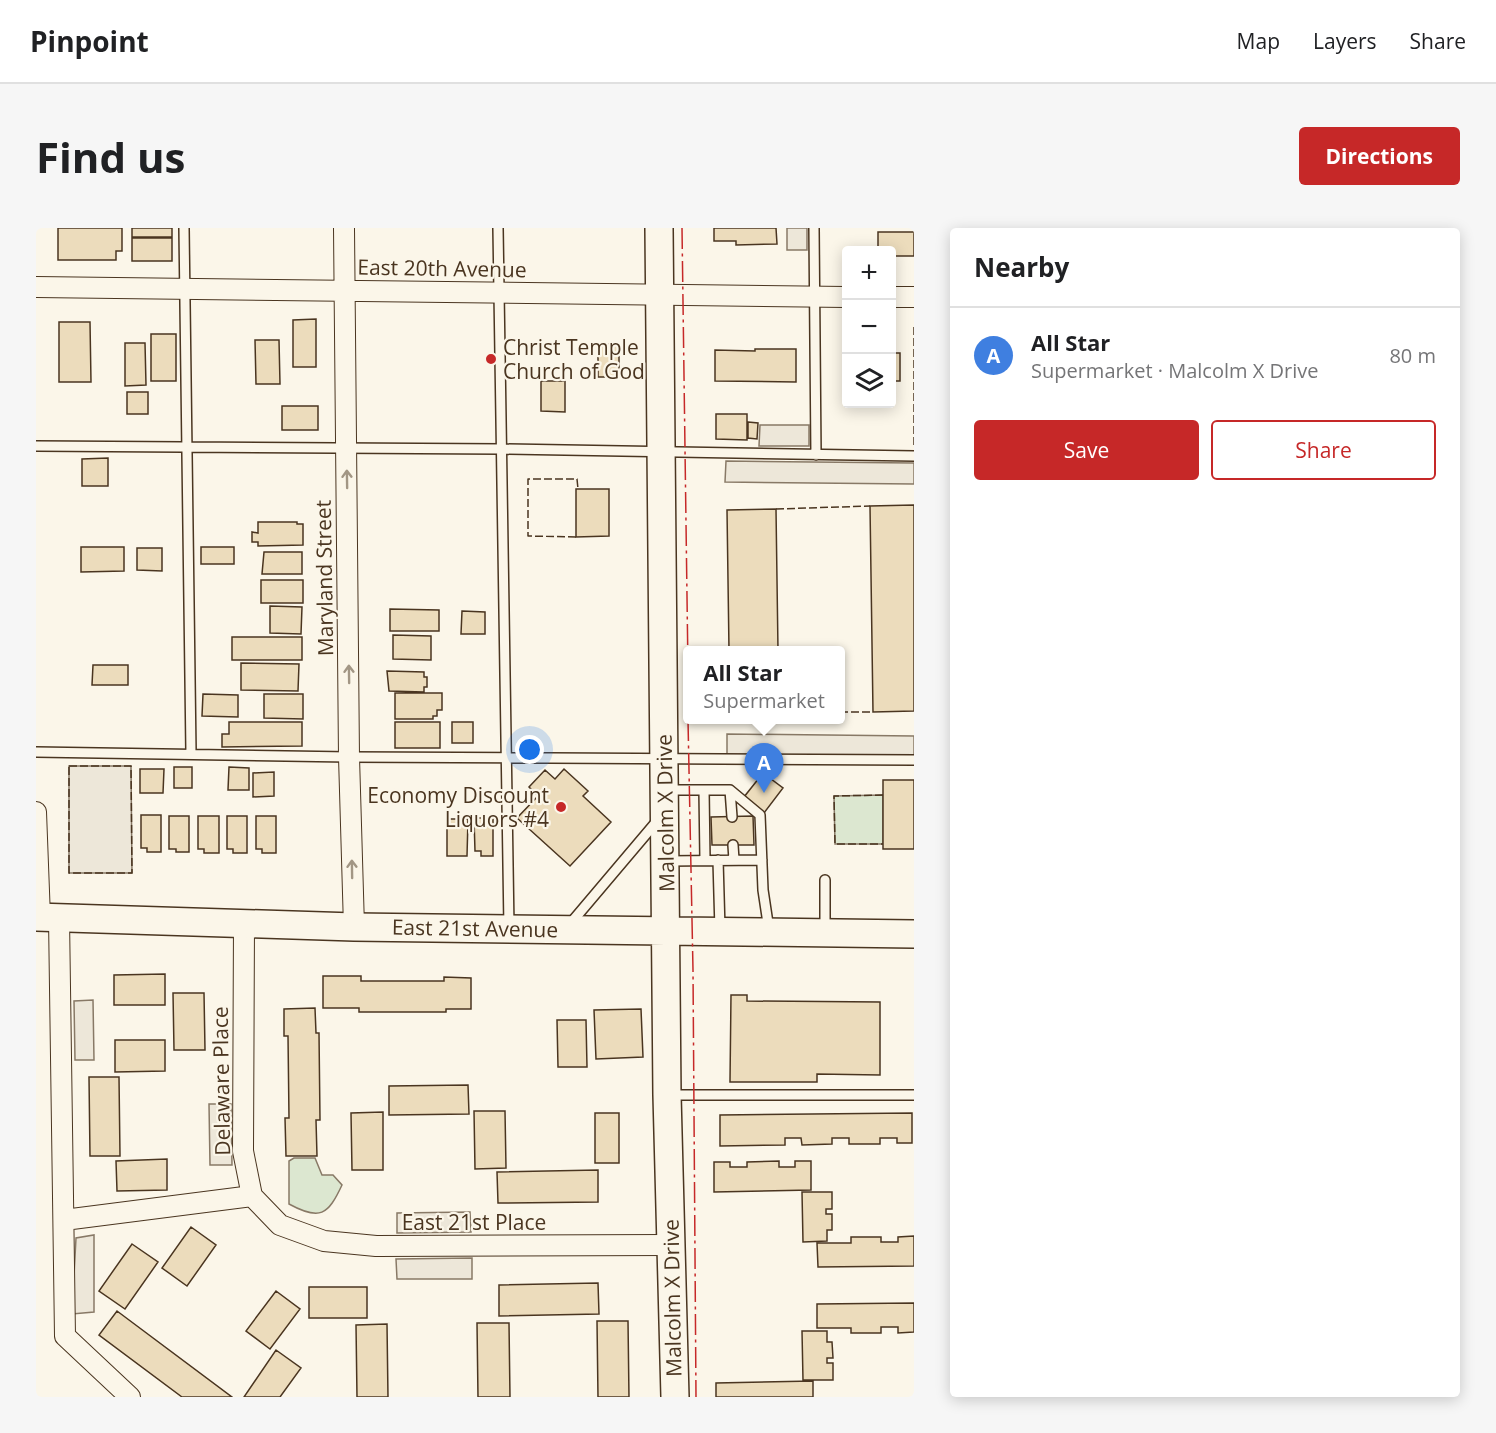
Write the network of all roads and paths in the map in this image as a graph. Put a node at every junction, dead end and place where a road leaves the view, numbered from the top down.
1 (184, 228) edge
2 (344, 228) edge
3 (498, 228) edge
4 (659, 228) edge
5 (814, 228) edge
6 (36, 287) edge
7 (185, 289) junction
8 (345, 291) junction
9 (499, 292) junction
10 (659, 294) junction
11 (814, 296) junction
12 (842, 297) edge
13 (896, 297) edge
14 (914, 297) edge
15 (36, 446) edge
16 (187, 447) junction
17 (346, 449) junction
18 (501, 449) junction
19 (660, 452) junction
20 (816, 455) junction
21 (914, 456) edge
22 (36, 752) edge
23 (191, 753) junction
24 (350, 757) junction
25 (507, 757) junction
26 (664, 758) junction
27 (914, 760) edge
28 (704, 790) junction
29 (730, 790) junction
30 (665, 801) junction
31 (36, 812) edge
32 (732, 817) dead end
33 (733, 845) dead end
34 (705, 860) junction
35 (718, 860) junction
36 (734, 860) junction
37 (762, 860) junction
38 (666, 861) junction
39 (825, 880) dead end
40 (45, 918) edge
41 (244, 924) junction
42 (354, 927) junction
43 (509, 929) junction
44 (566, 929) junction
45 (666, 931) junction
46 (720, 932) junction
47 (769, 933) junction
48 (825, 933) junction
49 (914, 934) edge
50 (668, 1095) junction
51 (914, 1095) edge
52 (252, 1196) junction
53 (64, 1220) junction
54 (671, 1245) junction
55 (130, 1397) edge
56 (675, 1397) edge

1 - 7 lane
2 - 8 street, Maryland Street
3 - 9 lane
4 - 10 street, Malcolm X Drive
5 - 11 lane
6 - 7 street, East 20th Avenue
7 - 8 street, East 20th Avenue
7 - 16 lane
8 - 9 street, East 20th Avenue
8 - 17 street, Maryland Street
9 - 10 street, East 20th Avenue
9 - 18 lane
10 - 11 street, East 20th Avenue
10 - 19 street, Malcolm X Drive
11 - 12 street, East 20th Avenue
11 - 20 lane
13 - 14 street
15 - 16 lane
16 - 17 lane
16 - 23 lane
17 - 18 lane
24 -> 17 street, Maryland Street
18 - 19 lane
18 - 25 lane
19 - 20 lane
19 - 26 street, Malcolm X Drive
20 - 21 lane
22 - 23 lane
23 - 24 lane
24 - 25 lane
42 -> 24 street, Maryland Street
25 - 26 lane
25 - 43 lane
26 - 27 lane
26 - 30 street, Malcolm X Drive
28 - 29 lane
28 - 30 lane
28 - 34 lane
29 - 32 lane
29 - 37 lane
30 - 38 street, Malcolm X Drive
30 - 44 lane
31 - 40 street
33 - 36 lane
34 - 35 lane
34 - 38 lane
35 - 36 lane
35 - 46 lane
36 - 37 lane
37 - 47 lane
38 - 45 street, Malcolm X Drive
39 - 48 lane
40 - 41 street, East 21st Avenue
40 - 53 street
41 - 42 street, East 21st Avenue
41 - 52 street, Delaware Place
42 - 43 street, East 21st Avenue
43 - 44 street, East 21st Avenue
44 - 45 street, East 21st Avenue
45 - 46 street, East 21st Avenue
45 - 50 street, Malcolm X Drive
46 - 47 street, East 21st Avenue
47 - 48 street, East 21st Avenue
48 - 49 street, East 21st Avenue
50 - 51 lane
50 - 54 street, Malcolm X Drive
52 - 53 street
52 - 54 street, East 21st Place
53 - 55 street
54 - 56 street, Malcolm X Drive

